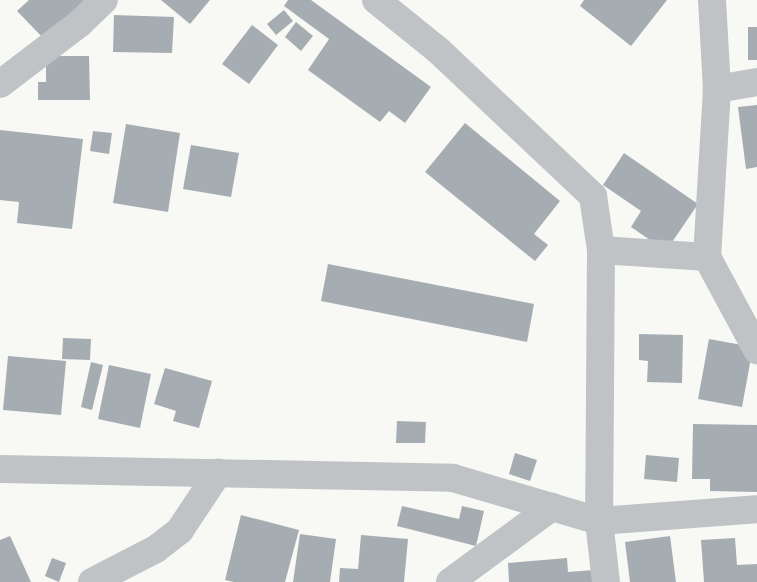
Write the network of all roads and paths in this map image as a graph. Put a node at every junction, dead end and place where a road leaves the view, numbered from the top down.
1 (104, 0) edge
2 (376, 0) edge
3 (712, 0) edge
4 (757, 82) edge
5 (0, 84) edge
6 (717, 89) junction
7 (601, 250) junction
8 (707, 257) junction
9 (757, 350) edge
10 (0, 469) edge
11 (218, 473) junction
12 (552, 507) junction
13 (757, 509) edge
14 (599, 521) junction
15 (92, 582) edge
16 (450, 582) edge
17 (606, 582) edge

1 - 5 street
2 - 7 street
3 - 6 street
4 - 6 street
6 - 8 street
7 - 8 street
7 - 14 street
8 - 9 street
10 - 11 street
11 - 12 street
11 - 15 street
12 - 14 street
12 - 16 street
13 - 14 street
14 - 17 street

